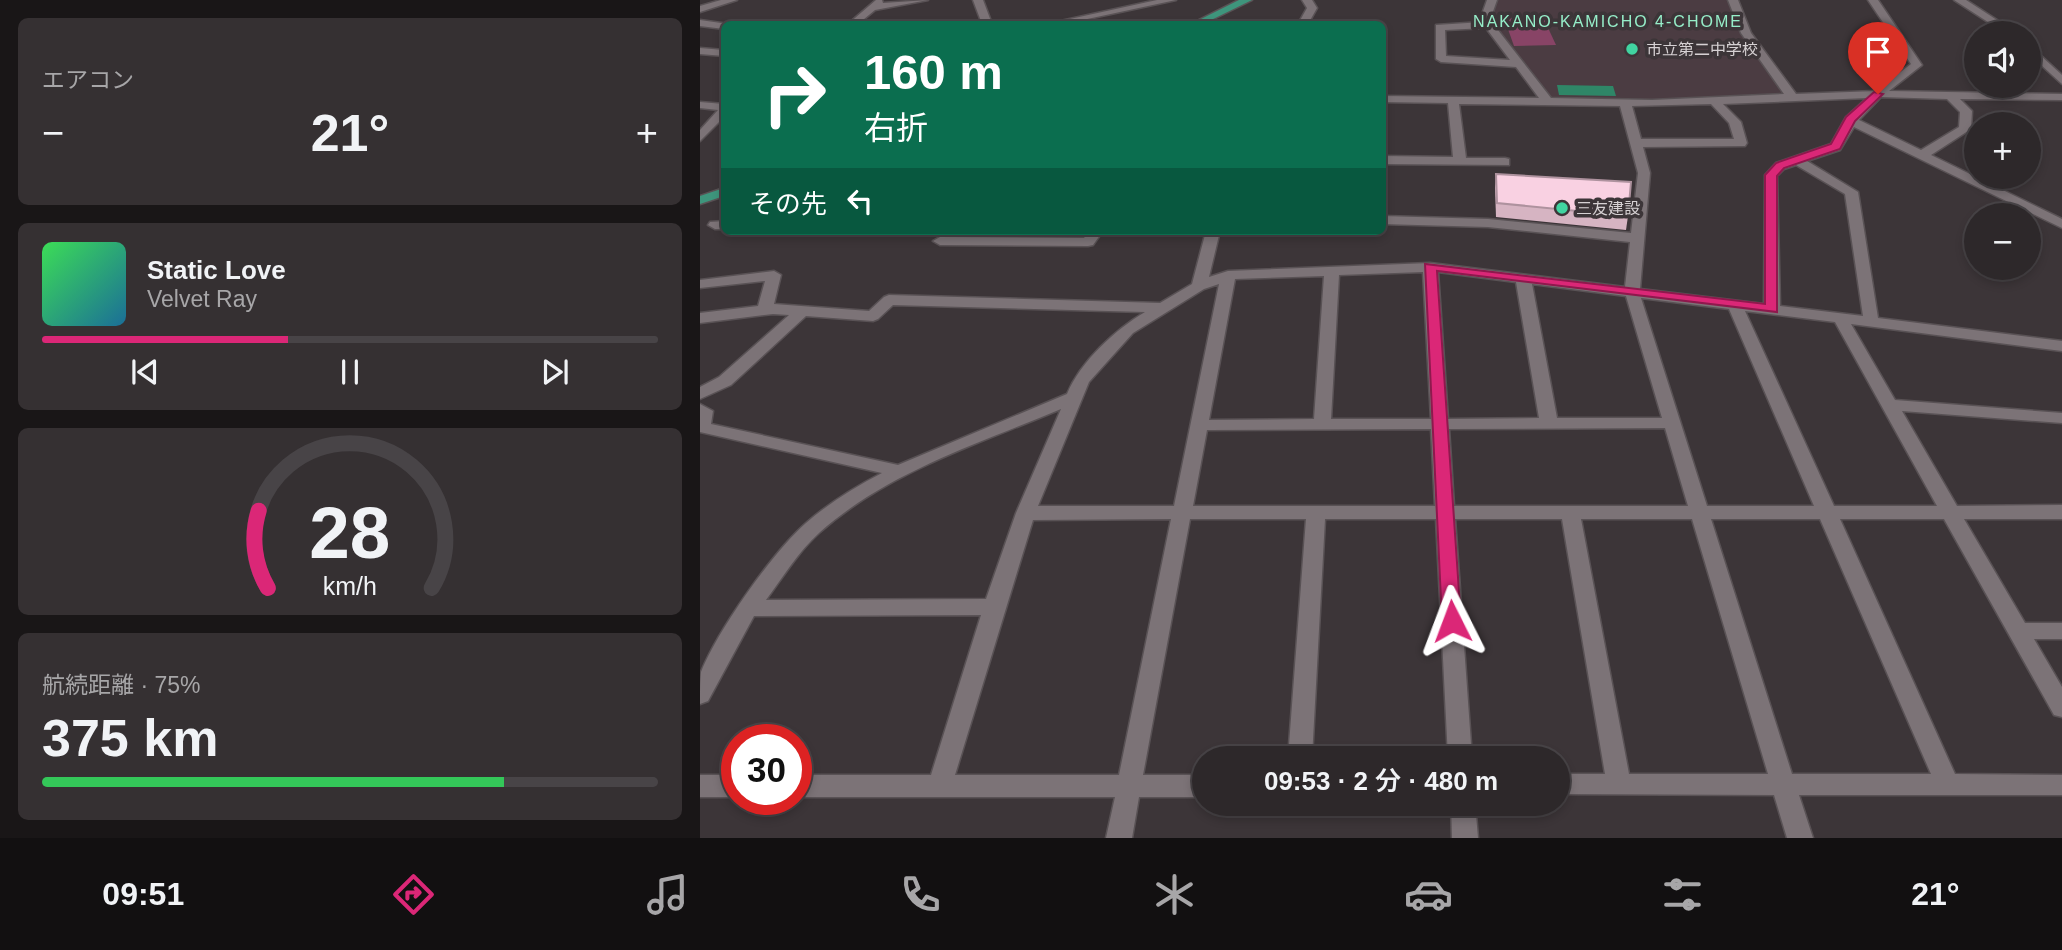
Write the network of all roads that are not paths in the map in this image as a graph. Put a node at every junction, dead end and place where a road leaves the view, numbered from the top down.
1 (732, 0) edge
2 (882, 0) edge
3 (923, 0) edge
4 (978, 0) edge
5 (1171, 0) edge
6 (1247, 0) edge
7 (1307, 0) edge
8 (1492, 0) edge
9 (1733, 0) edge
10 (1873, 0) edge
11 (1959, 0) edge
12 (870, 8) junction
13 (700, 9) edge
14 (856, 21) edge
15 (986, 21) edge
16 (1071, 21) edge
17 (1202, 21) edge
18 (1305, 21) edge
19 (1993, 21) edge
20 (702, 25) edge
21 (1489, 25) junction
22 (721, 26) edge
23 (700, 51) edge
24 (721, 53) edge
25 (2041, 61) edge
26 (1518, 64) junction
27 (2062, 81) edge
28 (1878, 94) junction
29 (1951, 95) junction
30 (1792, 97) junction
31 (2062, 97) edge
32 (1386, 99) edge
33 (1453, 99) junction
34 (1713, 100) junction
35 (1547, 101) junction
36 (1625, 103) junction
37 (700, 105) edge
38 (721, 108) edge
39 (721, 113) edge
40 (1850, 120) junction
41 (721, 128) edge
42 (700, 138) edge
43 (1638, 143) junction
44 (1922, 155) junction
45 (1386, 160) edge
46 (1460, 161) junction
47 (1798, 161) junction
48 (1506, 162) dead end
49 (721, 193) edge
50 (700, 200) edge
51 (1386, 220) edge
52 (2062, 224) edge
53 (1093, 235) edge
54 (1212, 235) edge
55 (1637, 238) junction
56 (940, 241) dead end
57 (1430, 267) junction
58 (1332, 270) junction
59 (1228, 275) junction
60 (1523, 277) junction
61 (700, 284) edge
62 (1199, 286) junction
63 (1632, 292) junction
64 (1735, 305) junction
65 (1164, 308) junction
66 (1772, 309) junction
67 (765, 310) junction
68 (802, 311) junction
69 (700, 318) edge
70 (1840, 318) junction
71 (1871, 321) junction
72 (2062, 346) edge
73 (700, 394) edge
74 (1074, 397) junction
75 (1891, 405) junction
76 (700, 409) edge
77 (2062, 418) edge
78 (1439, 424) junction
79 (1549, 424) junction
80 (1672, 424) junction
81 (1200, 425) junction
82 (1322, 425) junction
83 (900, 471) junction
84 (1445, 512) junction
85 (1570, 512) junction
86 (1700, 512) junction
87 (1827, 512) junction
88 (1949, 512) junction
89 (2062, 512) edge
90 (1026, 513) junction
91 (1181, 513) junction
92 (1316, 513) junction
93 (994, 607) junction
94 (748, 608) junction
95 (2017, 631) junction
96 (2062, 631) edge
97 (700, 695) edge
98 (2062, 708) edge
99 (1301, 746) edge
100 (1459, 746) edge
101 (1570, 784) edge
102 (1619, 784) junction
103 (1783, 784) junction
104 (1948, 785) junction
105 (2062, 785) edge
106 (700, 786) edge
107 (721, 786) edge
108 (812, 786) edge
109 (940, 786) junction
110 (1192, 786) edge
111 (1129, 787) junction
112 (1464, 816) edge
113 (1119, 838) edge
114 (1465, 838) edge
115 (1800, 838) edge

1 - 13 street
2 - 12 street
3 - 12 street
4 - 15 street
5 - 16 street
6 - 17 main road
7 - 18 street
8 - 21 street
9 - 30 street
10 - 28 street
11 - 19 street
12 - 14 street
20 - 22 street
21 - 26 street
21 - 26 street
23 - 24 street
25 - 27 street
26 - 35 street
28 - 29 street
28 - 30 street
28 - 40 street
29 - 31 street
29 - 44 street
30 - 34 street
32 - 33 street
33 - 35 street
33 - 46 street
34 - 36 street
34 - 43 street
35 - 36 street
36 - 43 street
37 - 38 street
39 - 42 street
40 - 44 street
40 - 47 street
41 - 42 street
43 - 55 street
44 - 52 street
45 - 46 street
46 - 48 street
47 - 66 street
47 - 71 street
49 - 50 main road
51 - 55 street
53 - 56 street
54 - 62 street
55 - 63 street
57 - 58 street
57 - 60 street
57 - 78 street
58 - 59 street
58 - 82 street
59 - 62 street
59 - 81 street
60 - 63 street
60 - 79 street
61 - 67 street
62 - 65 street
63 - 64 street
63 - 80 street
64 - 66 street
64 - 87 street
65 - 68 street
65 - 74 street
66 - 70 street
67 - 68 street
67 - 69 street
68 - 73 street
70 - 71 street
70 - 75 street
71 - 72 street
74 - 83 street
74 - 90 street
75 - 77 street
75 - 88 street
76 - 83 street
78 - 79 street
78 - 82 street
78 - 84 street
79 - 80 street
80 - 86 street
81 - 82 street
81 - 91 street
83 - 94 street
84 - 85 street
84 - 92 street
84 - 100 street
85 - 86 street
85 - 102 street
86 - 87 street
86 - 103 street
87 - 88 street
87 - 104 street
88 - 89 street
88 - 95 street
90 - 91 street
90 - 93 street
91 - 92 street
91 - 111 street
92 - 99 street
93 - 94 street
93 - 109 street
94 - 97 street
95 - 96 street
95 - 98 street
101 - 102 street
102 - 103 street
103 - 104 street
103 - 115 street
104 - 105 street
106 - 107 street
108 - 109 street
109 - 111 street
110 - 111 street
111 - 113 street
112 - 114 street

